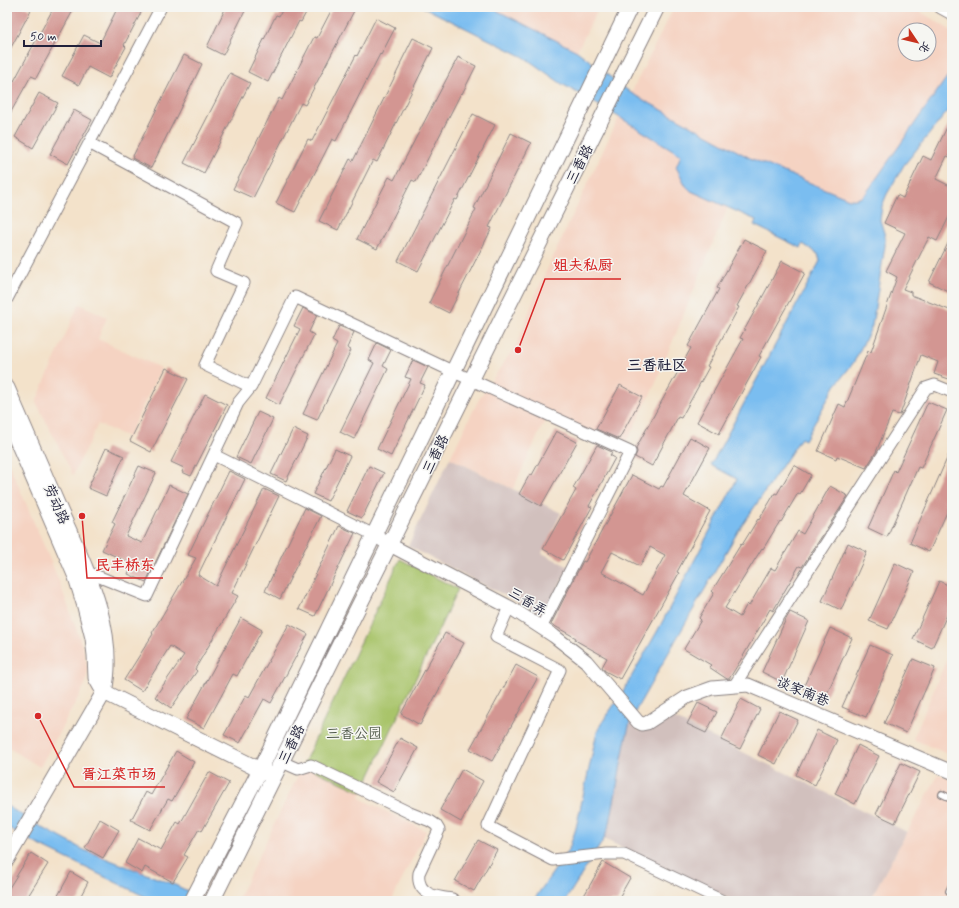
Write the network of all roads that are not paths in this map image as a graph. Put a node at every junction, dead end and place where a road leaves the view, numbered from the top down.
1 (161, 7) edge
2 (630, 7) edge
3 (657, 7) edge
4 (941, 7) edge
5 (952, 13) edge
6 (89, 143) junction
7 (7, 300) edge
8 (454, 372) junction
9 (471, 380) junction
10 (251, 387) junction
11 (7, 388) edge
12 (952, 392) edge
13 (7, 418) edge
14 (214, 455) junction
15 (374, 535) junction
16 (390, 545) junction
17 (87, 572) junction
18 (509, 607) junction
19 (541, 628) junction
20 (734, 686) junction
21 (104, 692) junction
22 (640, 723) joint
23 (282, 762) junction
24 (260, 770) junction
25 (952, 772) edge
26 (274, 777) junction
27 (942, 794) dead end
28 (952, 800) edge
29 (7, 859) edge
30 (952, 885) edge
31 (952, 893) edge
32 (195, 896) edge
33 (213, 901) edge
34 (455, 901) edge
35 (724, 901) edge

1 - 6 street
2 - 8 main road, 三香路
3 - 9 main road, 三香路
4 - 5 street
6 - 7 street
6 - 10 street
8 - 9 street
8 - 10 street
8 - 15 main road, 三香路
9 - 16 main road, 三香路
9 - 19 street
10 - 14 street
11 - 17 main road, 劳动路
12 - 20 street
13 - 21 main road, 劳动路
14 - 15 street
14 - 17 street
15 - 16 street, 三香弄
15 - 24 main road, 三香路
16 - 18 street, 三香弄
16 - 23 main road, 三香路
17 - 21 main road, 劳动路
18 - 19 street, 三香弄
18 - 35 street
19 - 22 street, 三香弄
20 - 22 street, 谈家南巷
20 - 25 street, 谈家南巷
21 - 24 main road
21 - 29 main road, 劳动路
23 - 26 main road, 三香路
23 - 34 street
24 - 26 main road
24 - 32 main road, 三香路
26 - 33 main road, 三香路
27 - 28 lane
30 - 31 lane

